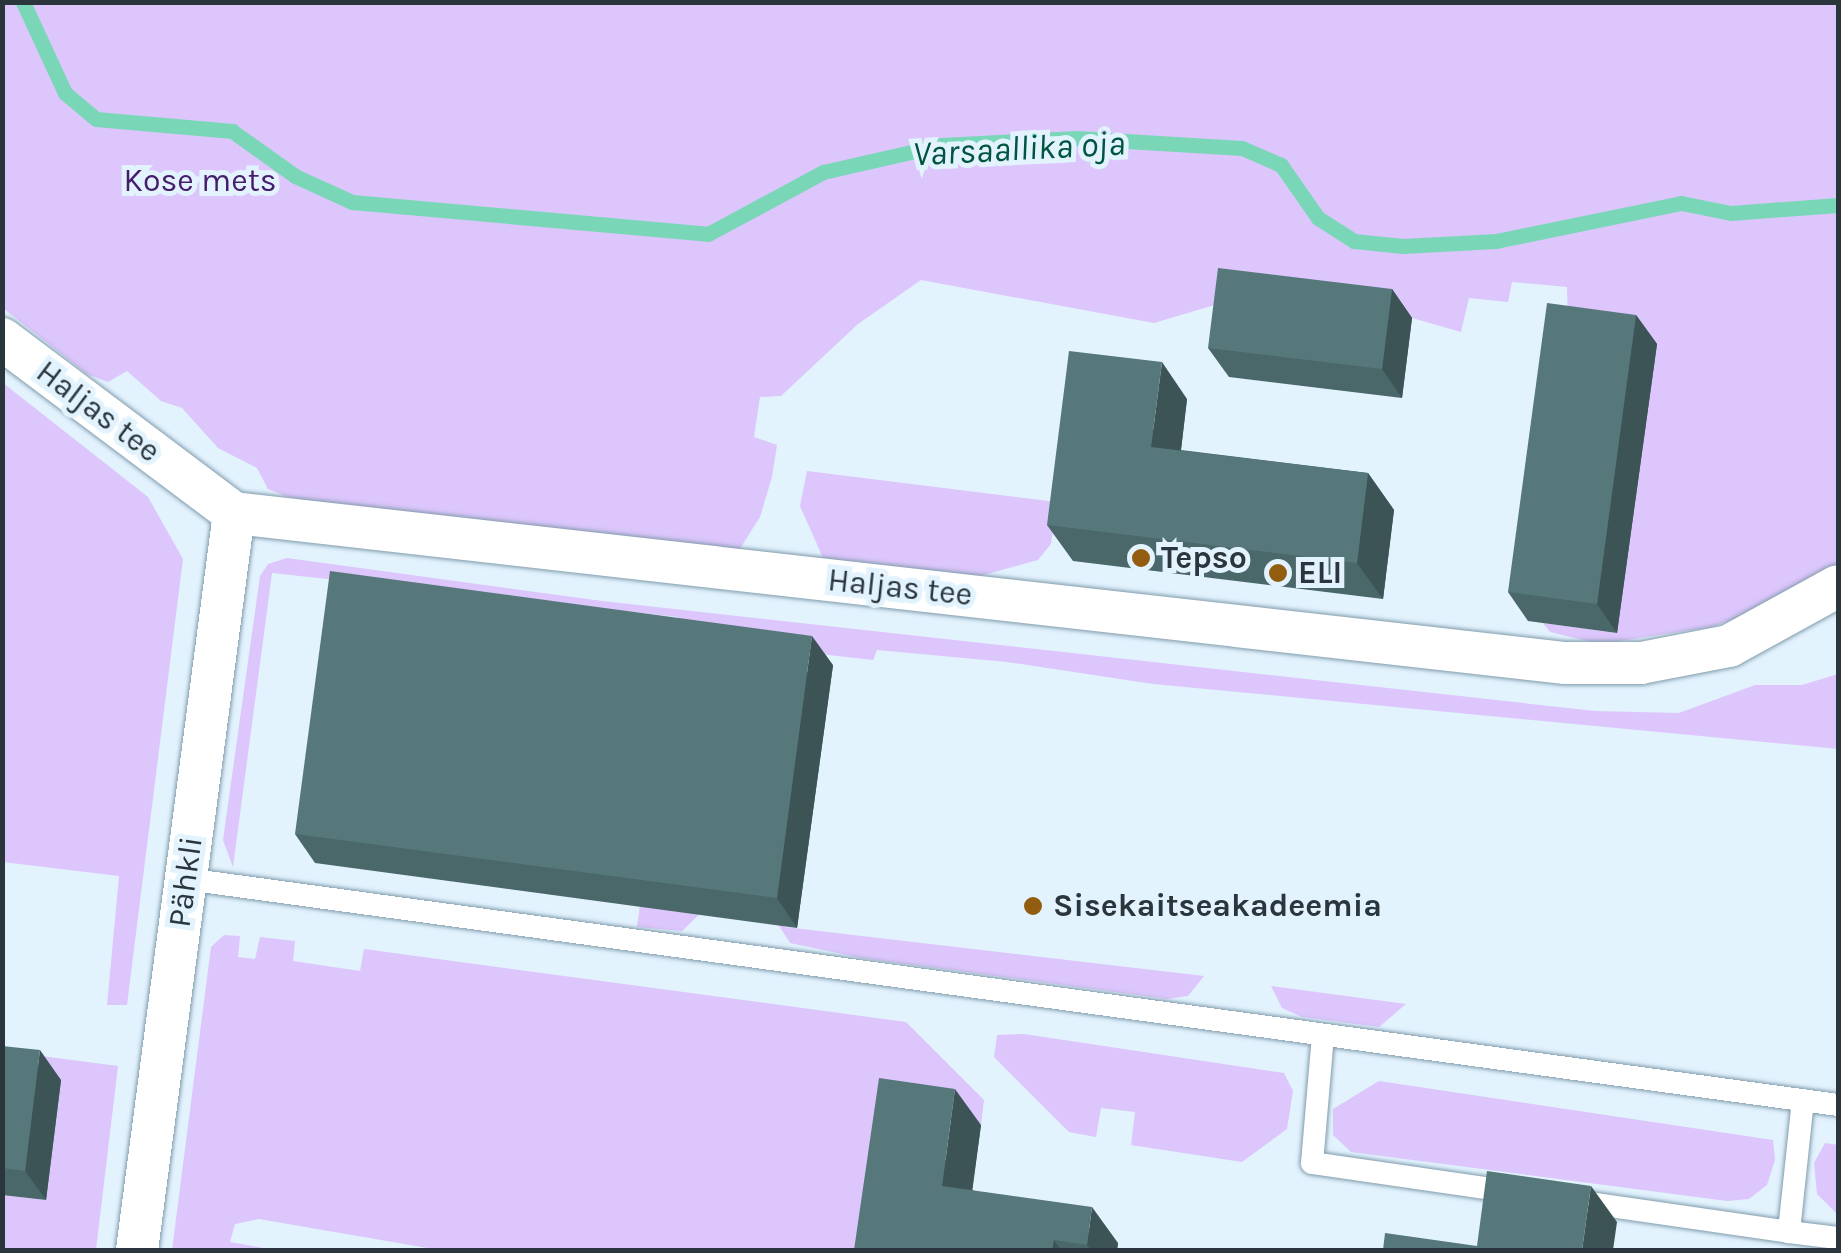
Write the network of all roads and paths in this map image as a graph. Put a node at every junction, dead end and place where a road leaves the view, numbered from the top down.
1 (2, 340) edge
2 (234, 513) junction
3 (1838, 586) edge
4 (186, 879) junction
5 (1323, 1035) junction
6 (1802, 1100) junction
7 (1838, 1105) edge
8 (1789, 1232) junction
9 (1838, 1238) edge
10 (137, 1250) edge

1 - 2 street, Haljas tee
2 - 3 street, Haljas tee
2 - 4 street, Pähkli
4 - 5 lane
4 - 10 street, Pähkli
5 - 6 lane
5 - 8 lane
6 - 7 lane
6 - 8 lane
8 - 9 lane

